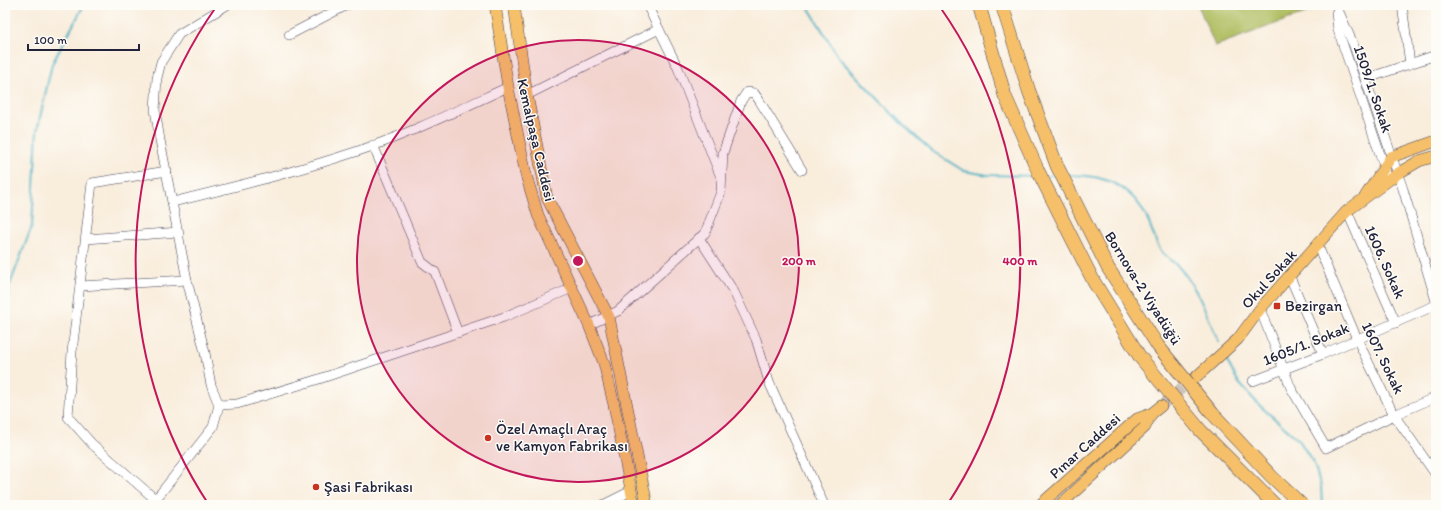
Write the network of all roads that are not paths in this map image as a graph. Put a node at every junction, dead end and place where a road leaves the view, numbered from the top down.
1 (227, 5) edge
2 (347, 5) edge
3 (495, 5) edge
4 (514, 5) edge
5 (647, 5) edge
6 (979, 5) edge
7 (1002, 5) edge
8 (1336, 5) edge
9 (1402, 5) edge
10 (659, 29) junction
11 (289, 34) dead end
12 (1436, 55) edge
13 (1410, 64) junction
14 (1365, 79) junction
15 (508, 87) junction
16 (527, 95) junction
17 (1436, 142) edge
18 (374, 145) junction
19 (1436, 156) edge
20 (1391, 157) junction
21 (1384, 166) junction
22 (802, 170) dead end
23 (167, 172) junction
24 (1393, 177) junction
25 (722, 178) junction
26 (1364, 197) junction
27 (173, 202) junction
28 (1348, 212) junction
29 (179, 232) junction
30 (699, 238) junction
31 (86, 239) junction
32 (1318, 246) junction
33 (1290, 277) junction
34 (187, 280) junction
35 (80, 286) junction
36 (572, 288) junction
37 (1436, 301) edge
38 (1436, 305) edge
39 (1260, 309) junction
40 (609, 317) junction
41 (1396, 323) junction
42 (590, 325) junction
43 (458, 333) junction
44 (1357, 338) junction
45 (1323, 354) junction
46 (1283, 370) junction
47 (1195, 378) tunnel mouth
48 (1253, 381) dead end
49 (1436, 397) edge
50 (220, 405) junction
51 (1161, 406) tunnel mouth
52 (1151, 414) junction
53 (1394, 415) junction
54 (1436, 475) edge
55 (631, 491) junction
56 (152, 502) edge
57 (603, 505) edge
58 (634, 505) edge
59 (647, 505) edge
60 (824, 505) edge
61 (1040, 505) edge
62 (1060, 505) edge
63 (1275, 505) edge
64 (1302, 505) edge

1 - 23 street
2 - 11 street
3 - 15 main road, Kemalpaşa Caddesi
4 - 16 main road, Kemalpaşa Caddesi
5 - 10 street
6 - 63 highway, bridge
7 - 64 highway, Bornova-2 Viyadüğü, bridge
8 - 14 street, 1509/1. Sokak
8 - 21 street, 1509/1. Sokak
9 - 13 street
10 - 16 street
10 - 25 street
12 - 13 street
13 - 14 street
14 - 20 street, 1509/1. Sokak
15 - 18 street
15 - 36 main road, Kemalpaşa Caddesi
16 - 40 main road, Kemalpaşa Caddesi
17 - 20 main road
18 - 27 street
18 - 43 street
19 - 24 main road, Okul Sokak
20 - 21 main road, Okul Sokak
20 - 24 street, 1509/1. Sokak
21 - 24 street, 1509/1. Sokak
21 - 26 main road, Okul Sokak
22 - 25 street
23 - 27 street
23 - 31 street
24 - 26 main road, Okul Sokak
24 - 37 street
25 - 30 street
26 - 28 main road, Okul Sokak
27 - 29 street
28 - 32 main road, Okul Sokak
28 - 41 street, 1606. Sokak
29 - 31 street
29 - 34 street
30 - 40 street
30 - 60 street
31 - 35 street
32 - 33 main road, Okul Sokak
32 - 44 street, 1607. Sokak
33 - 39 main road, Okul Sokak
33 - 45 street
34 - 35 street
34 - 50 street
35 - 56 street
36 - 42 main road, Kemalpaşa Caddesi
36 - 43 street
38 - 41 street, 1605/1. Sokak
39 - 46 street
39 - 47 main road, Okul Sokak
40 - 42 street
40 - 59 main road, Kemalpaşa Caddesi
41 - 44 street, 1605/1. Sokak
42 - 55 main road, Kemalpaşa Caddesi
43 - 50 street
44 - 45 street, 1605/1. Sokak
44 - 53 street, 1607. Sokak
45 - 46 street, 1605/1. Sokak
46 - 48 street, 1605/1. Sokak
46 - 53 street
49 - 53 street
50 - 56 street
51 - 52 main road, Pınar Caddesi
52 - 61 main road, Pınar Caddesi
52 - 62 main road, Pınar Caddesi
53 - 54 street, 1607. Sokak
55 - 57 street
55 - 58 main road, Kemalpaşa Caddesi

